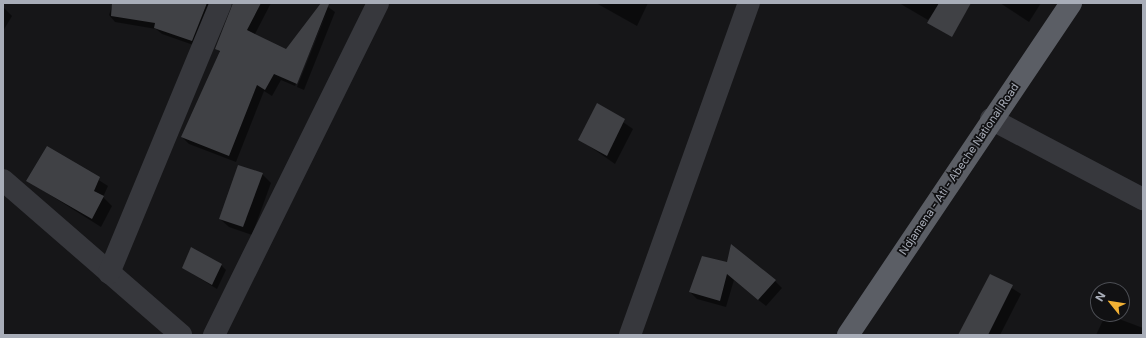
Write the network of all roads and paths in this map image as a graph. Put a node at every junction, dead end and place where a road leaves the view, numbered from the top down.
1 (221, 3) edge
2 (378, 3) edge
3 (749, 3) edge
4 (1070, 3) edge
5 (991, 119) junction
6 (3, 180) edge
7 (1143, 199) edge
8 (110, 273) junction
9 (181, 335) edge
10 (214, 335) edge
11 (630, 335) edge
12 (848, 335) edge

1 - 8 street
2 - 10 street
3 - 11 street
4 - 5 highway, Ndjamena - Ati - Abeche National Road
5 - 7 street
5 - 12 highway, Ndjamena - Ati - Abeche National Road
6 - 8 street
8 - 9 street

